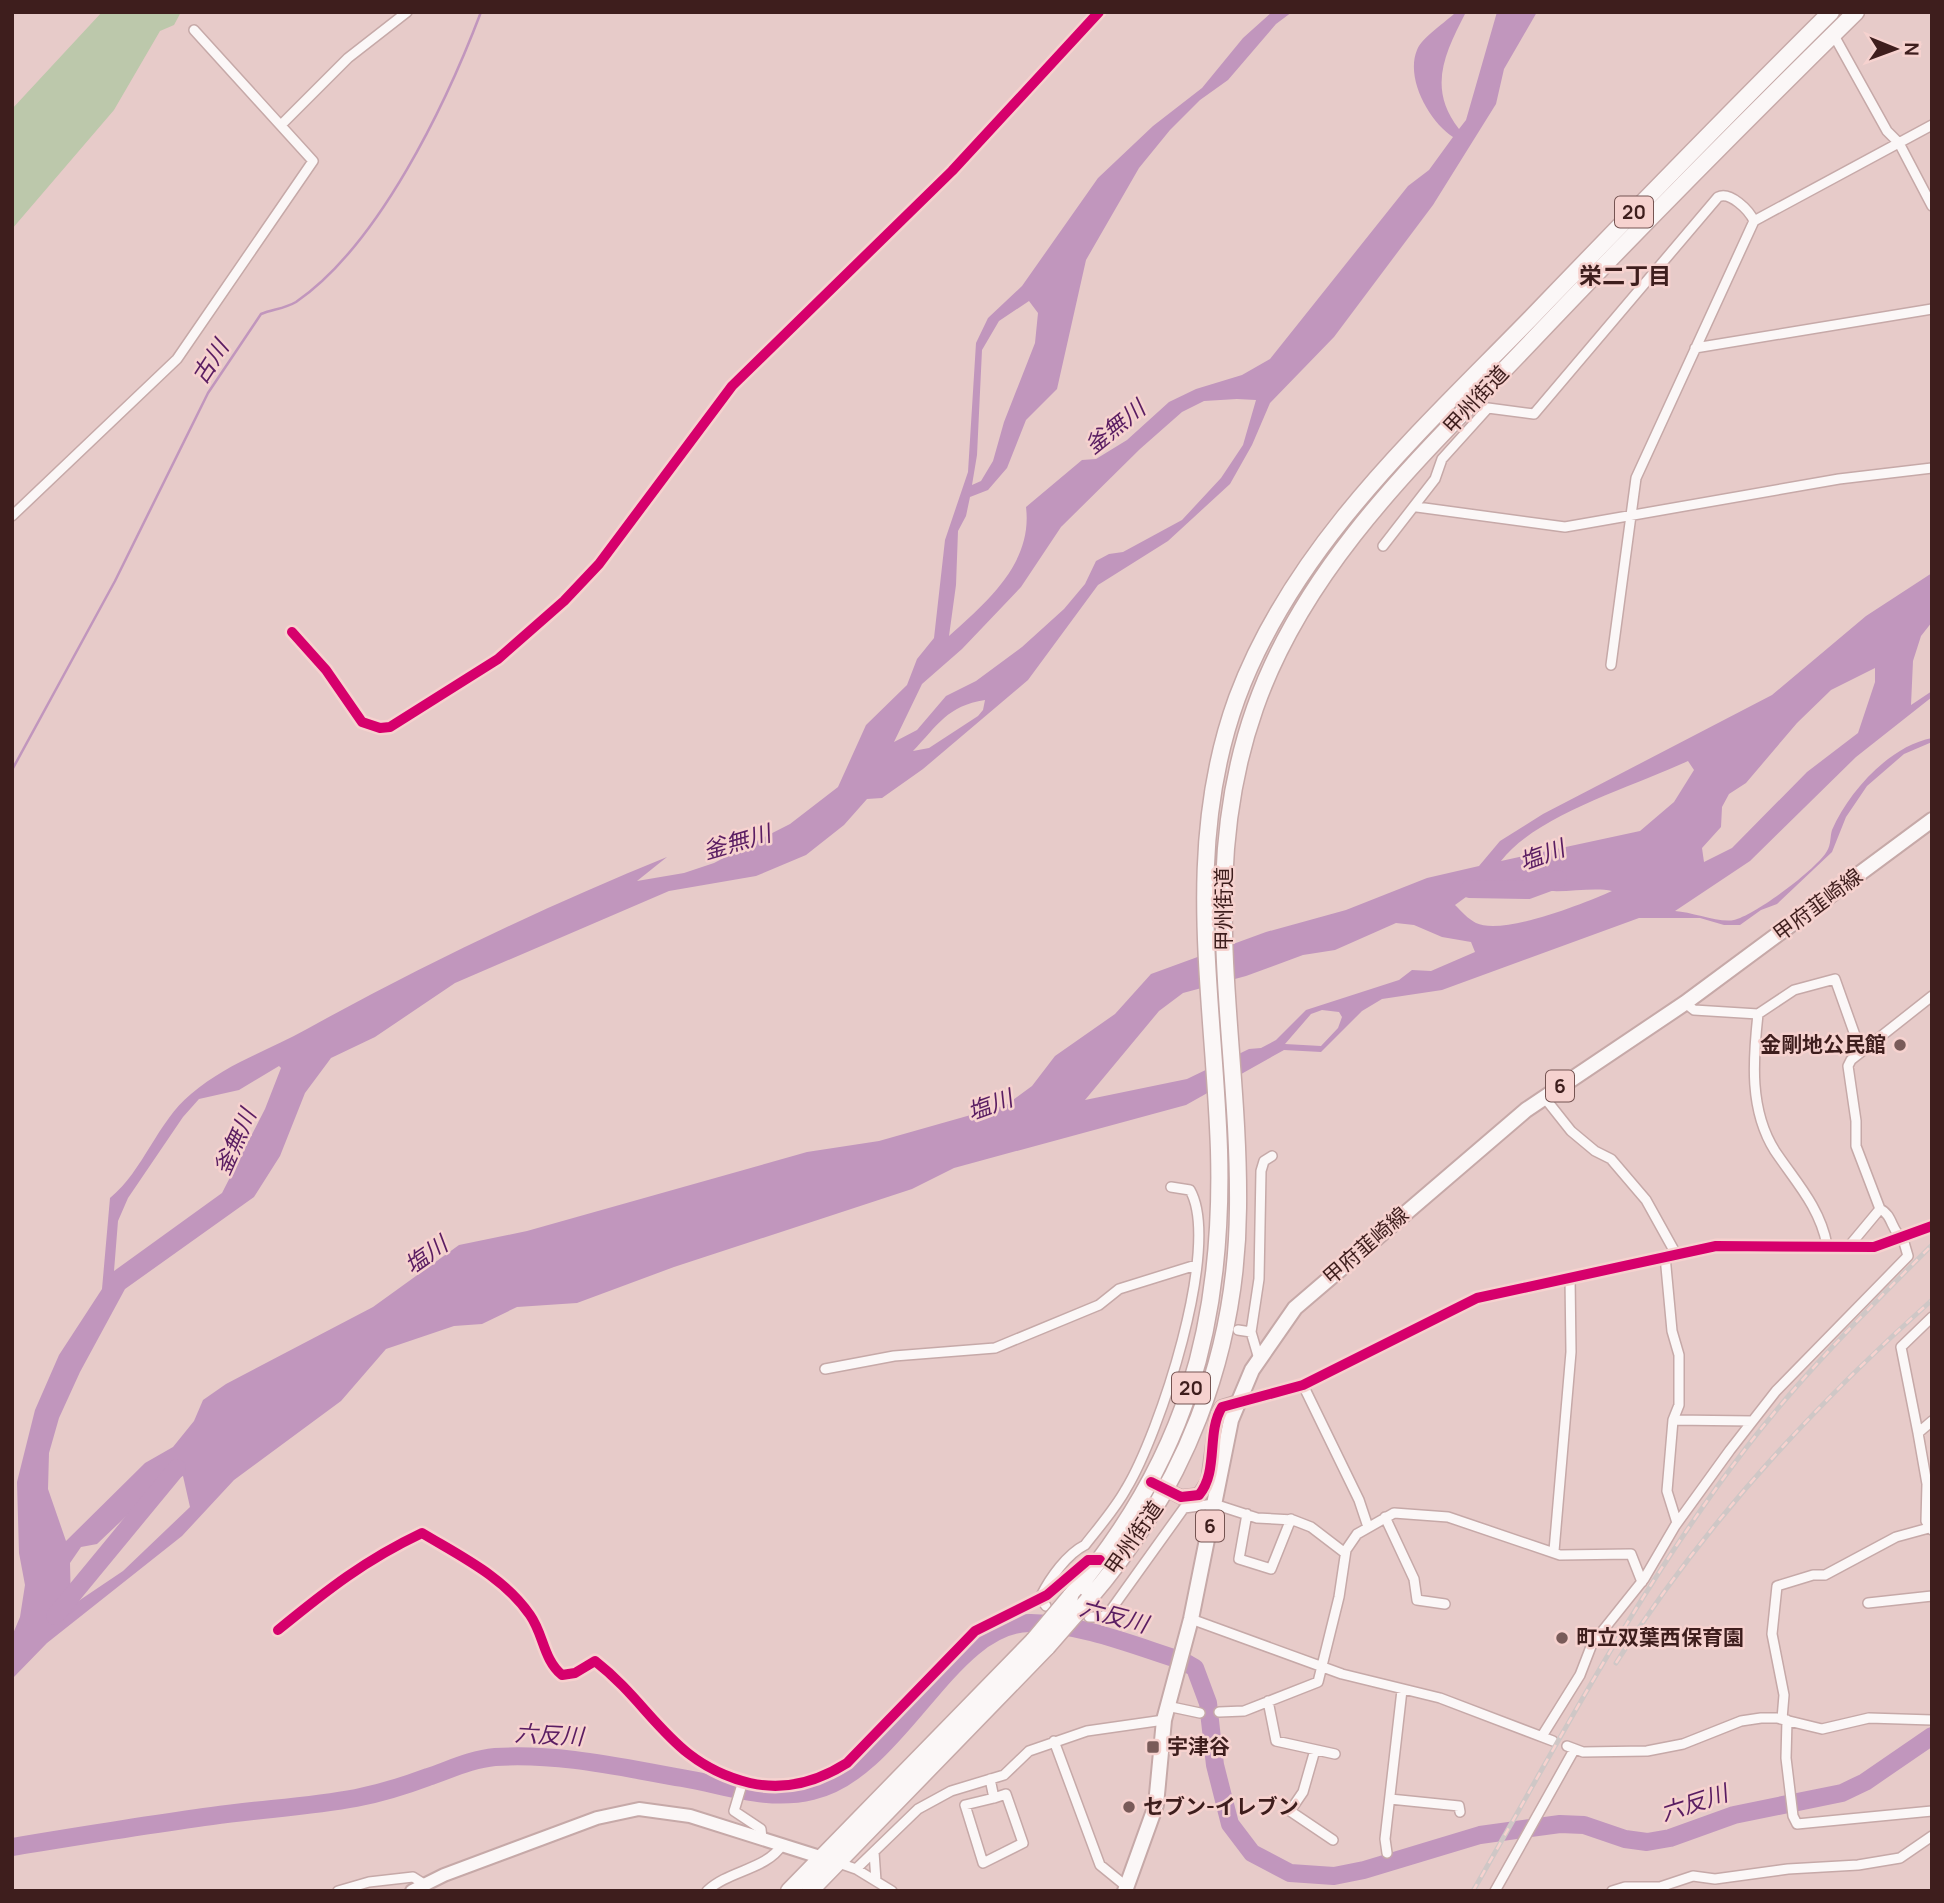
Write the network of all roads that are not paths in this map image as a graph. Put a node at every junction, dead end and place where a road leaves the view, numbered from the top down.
1 (407, 12) edge
2 (1099, 12) edge
3 (1856, 12) edge
4 (1828, 16) edge
5 (194, 30) dead end
6 (1834, 34) junction
7 (281, 125) junction
8 (1932, 125) edge
9 (1899, 143) junction
10 (1932, 206) edge
11 (1754, 221) junction
12 (1932, 309) edge
13 (1695, 348) junction
14 (1446, 406) junction
15 (1463, 424) junction
16 (1932, 468) edge
17 (1417, 507) junction
18 (1629, 514) junction
19 (12, 516) edge
20 (1383, 546) dead end
21 (292, 632) dead end
22 (1611, 665) dead end
23 (1932, 820) edge
24 (1932, 996) edge
25 (1685, 1003) junction
26 (1758, 1014) junction
27 (1861, 1052) junction
28 (1544, 1097) junction
29 (1272, 1156) dead end
30 (1171, 1187) dead end
31 (1880, 1209) junction
32 (1932, 1226) edge
33 (1903, 1239) junction
34 (1827, 1245) junction
35 (1850, 1245) junction
36 (1676, 1254) junction
37 (1665, 1256) junction
38 (1196, 1265) junction
39 (1570, 1277) junction
40 (1932, 1317) edge
41 (1187, 1321) junction
42 (1198, 1324) dead end
43 (1238, 1330) dead end
44 (1251, 1332) junction
45 (1259, 1359) junction
46 (825, 1369) dead end
47 (1303, 1385) junction
48 (1238, 1402) junction
49 (1673, 1420) junction
50 (1752, 1421) junction
51 (1932, 1421) edge
52 (1918, 1433) junction
53 (1151, 1482) junction
54 (1167, 1490) junction
55 (1214, 1504) junction
56 (1247, 1514) junction
57 (1385, 1517) junction
58 (1291, 1519) junction
59 (1677, 1523) junction
60 (1368, 1527) junction
61 (1930, 1529) edge
62 (1554, 1551) junction
63 (1345, 1553) junction
64 (1100, 1560) junction
65 (1642, 1582) junction
66 (1932, 1596) edge
67 (1043, 1602) junction
68 (1868, 1603) dead end
69 (1445, 1604) dead end
70 (1088, 1608) junction
71 (1191, 1619) junction
72 (278, 1630) dead end
73 (1040, 1643) junction
74 (1324, 1667) junction
75 (1402, 1689) junction
76 (1268, 1701) junction
77 (1219, 1712) dead end
78 (1166, 1713) junction
79 (1200, 1713) dead end
80 (1785, 1720) junction
81 (1932, 1720) edge
82 (1542, 1736) junction
83 (1054, 1741) junction
84 (1553, 1741) dead end
85 (1315, 1750) junction
86 (1335, 1754) dead end
87 (990, 1779) junction
88 (742, 1782) junction
89 (994, 1798) junction
90 (1390, 1799) junction
91 (1932, 1811) edge
92 (1460, 1812) dead end
93 (1932, 1836) edge
94 (762, 1839) junction
95 (1333, 1840) dead end
96 (782, 1845) junction
97 (874, 1852) junction
98 (1387, 1853) dead end
99 (829, 1860) junction
100 (856, 1869) junction
101 (876, 1881) junction
102 (417, 1889) edge
103 (1126, 1889) edge
104 (338, 1891) edge
105 (707, 1891) edge
106 (789, 1891) edge
107 (810, 1891) edge
108 (892, 1891) edge
109 (1495, 1891) edge
110 (1612, 1891) edge

1 - 7 street
2 - 21 street
3 - 6 highway, 甲州街道 / 20
4 - 6 street
4 - 14 highway, 甲州街道 / 20
5 - 7 street
6 - 9 street
6 - 15 highway, 甲州街道 / 20
7 - 19 street
8 - 9 street
9 - 10 street
9 - 11 street
11 - 13 street
11 - 15 street
12 - 13 street
13 - 18 street
14 - 15 street
14 - 53 highway, 甲州街道 / 20
15 - 17 street
15 - 54 highway, 甲州街道 / 20
16 - 18 street
17 - 18 street
17 - 20 street
18 - 22 street
23 - 25 main road, 甲府韮崎線 / 6
24 - 27 street
25 - 26 street
25 - 28 main road, 甲府韮崎線 / 6
26 - 27 street
26 - 34 street
27 - 31 street
28 - 36 street
28 - 45 main road, 甲府韮崎線 / 6
29 - 44 street
30 - 38 street
31 - 33 street
31 - 35 street
32 - 33 street
33 - 35 street
33 - 50 street
34 - 35 street
34 - 36 street
36 - 37 street
37 - 39 street
37 - 49 street
38 - 41 street
38 - 46 street
39 - 47 street
39 - 62 street
40 - 52 street
41 - 42 street
41 - 67 street
43 - 44 street
44 - 45 street
45 - 48 main road, 甲府韮崎線 / 6
47 - 48 street
47 - 60 street
48 - 54 street
48 - 55 main road, 甲府韮崎線 / 6
49 - 50 street
49 - 59 street
50 - 59 street
51 - 52 street
52 - 61 street
53 - 54 street
53 - 64 highway, 甲州街道 / 20
54 - 70 highway, 甲州街道 / 20
55 - 56 street
55 - 70 street
55 - 71 main road, 甲府韮崎線 / 6
56 - 58 street
56 - 58 street
57 - 60 street
57 - 62 street
57 - 69 street
58 - 63 street
59 - 65 street
60 - 63 street
61 - 80 street
62 - 65 street
63 - 74 street
64 - 67 street
64 - 73 highway, 甲州街道 / 20, bridge
65 - 82 street
66 - 68 street
67 - 88 street
70 - 73 highway, 甲州街道 / 20, bridge
71 - 74 street
71 - 78 main road, 甲府韮崎線 / 6
72 - 88 street
73 - 99 highway, 甲州街道 / 20
74 - 75 street
74 - 76 street
75 - 82 street
75 - 90 street
76 - 77 street
76 - 85 street
78 - 79 street
78 - 83 street
78 - 103 main road, 甲府韮崎線 / 6
80 - 81 street
80 - 91 street
80 - 109 street
82 - 84 street
83 - 87 street
83 - 103 street
85 - 86 street
85 - 95 street
87 - 89 street
87 - 97 street
88 - 94 street
89 - 89 street
90 - 92 street
90 - 98 street
93 - 110 street
94 - 96 street
94 - 102 street
96 - 99 street
96 - 105 street
97 - 100 street
97 - 101 street
99 - 100 street
99 - 106 highway, 甲州街道 / 20
99 - 107 highway, 甲州街道 / 20
100 - 101 street
101 - 108 street
102 - 104 street

